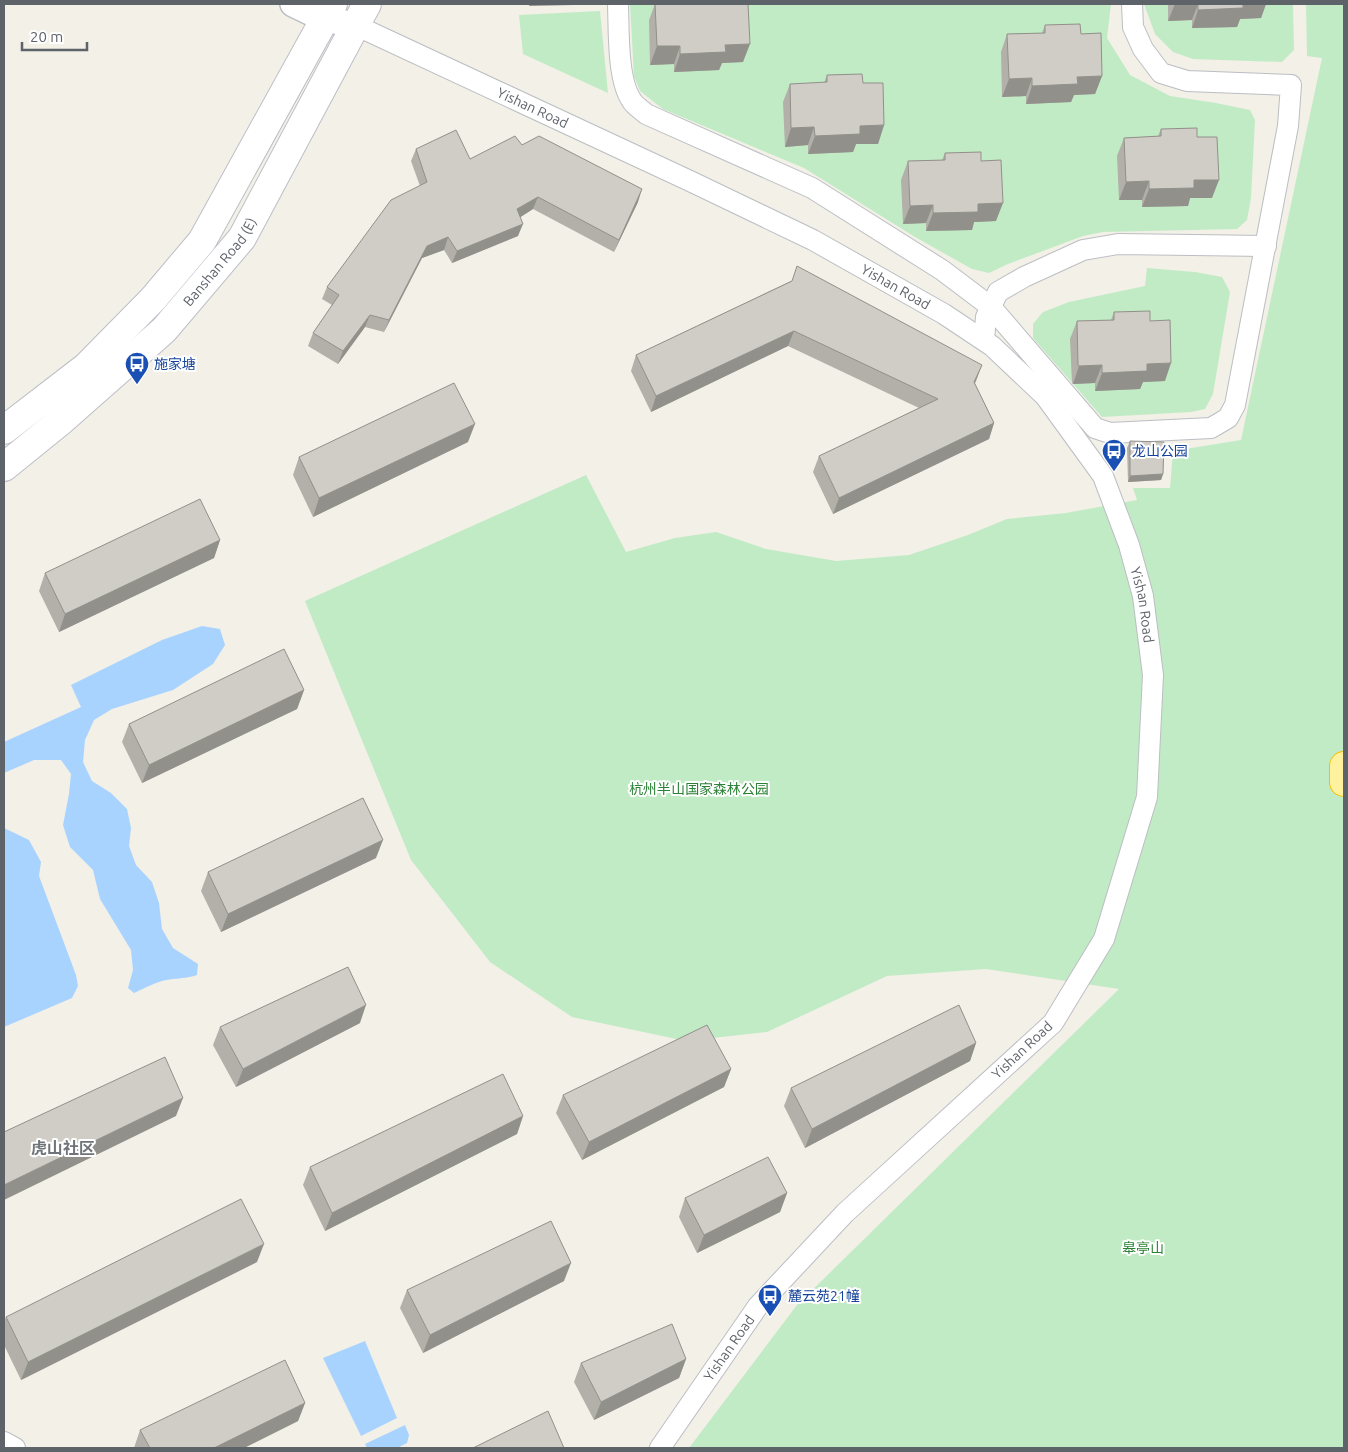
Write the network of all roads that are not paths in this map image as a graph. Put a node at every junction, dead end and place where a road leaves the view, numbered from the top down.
1 (293, 4) edge
2 (618, 4) edge
3 (1132, 4) edge
4 (328, 11) edge
5 (361, 14) edge
6 (1266, 246) junction
7 (991, 306) junction
8 (984, 340) junction
9 (4, 430) edge
10 (4, 467) edge
11 (1344, 766) edge
12 (1344, 782) edge
13 (4, 1442) edge
14 (15, 1448) edge
15 (660, 1448) edge

1 - 4 street
2 - 7 street
3 - 6 street
4 - 5 street
4 - 9 main road, Banshan Road (E)
5 - 8 street, Yishan Road
5 - 10 main road, Banshan Road (E)
6 - 7 street
6 - 7 street
7 - 8 street
8 - 15 street, Yishan Road
11 - 12 highway
13 - 14 street

